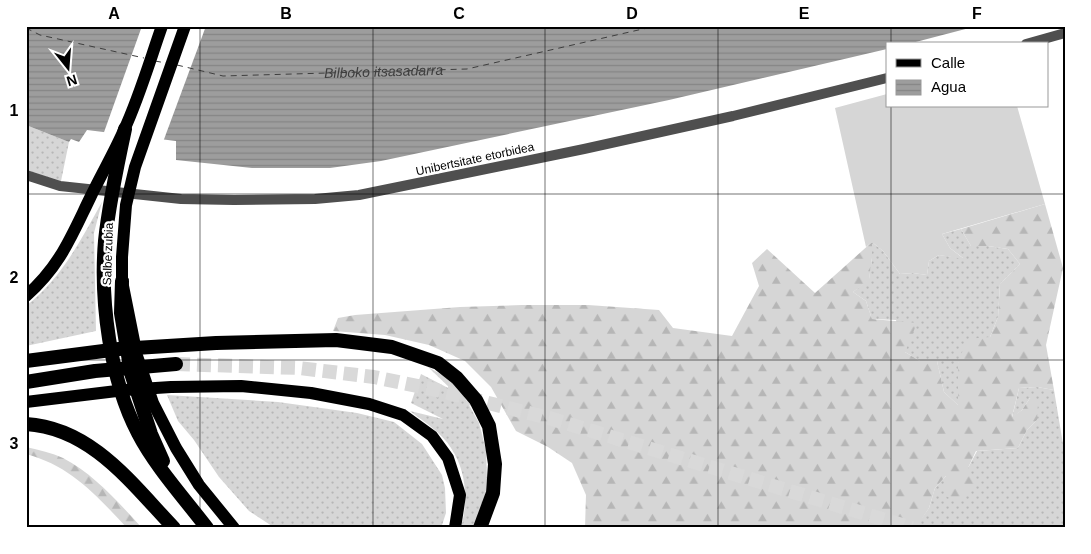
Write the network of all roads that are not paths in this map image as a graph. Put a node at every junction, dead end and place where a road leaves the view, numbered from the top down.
1 (162, 26) edge
2 (185, 26) edge
3 (1065, 33) edge
4 (1033, 42) edge
5 (886, 78) edge
6 (125, 129) junction
7 (26, 175) edge
8 (26, 180) edge
9 (40, 180) junction
10 (122, 281) joint
11 (26, 296) edge
12 (26, 361) edge
13 (176, 364) tunnel mouth
14 (26, 382) edge
15 (26, 402) edge
16 (148, 404) junction
17 (26, 424) edge
18 (174, 484) junction
19 (174, 528) edge
20 (207, 528) edge
21 (234, 528) edge
22 (455, 528) edge
23 (480, 528) edge

1 - 6 main road
2 - 10 main road, Salbe zubia
3 - 4 street
5 - 9 street, Unibertsitate etorbidea
6 - 11 main road
6 - 18 highway
7 - 9 street
8 - 9 street
10 - 16 highway, Salbe zubia
12 - 23 highway
13 - 14 highway
15 - 22 main road
16 - 18 highway, Salbe zubia
16 - 21 main road
17 - 19 highway
18 - 20 highway

